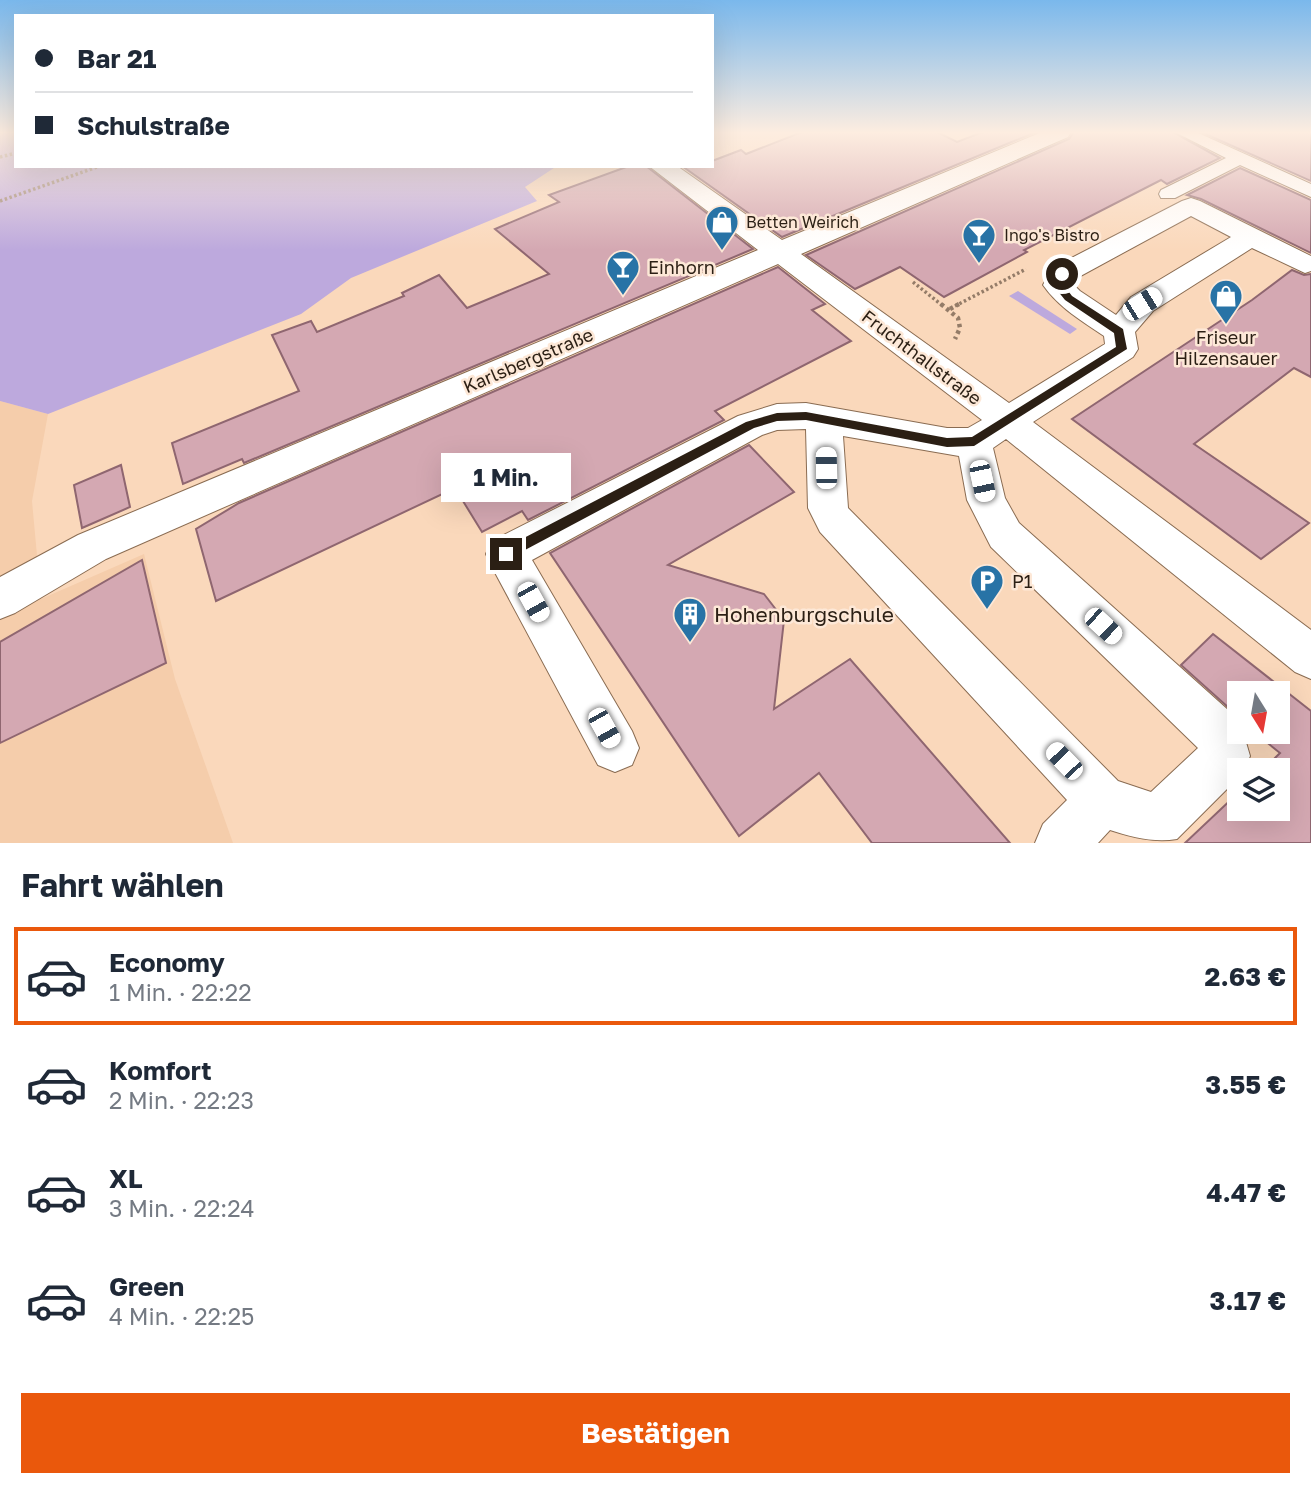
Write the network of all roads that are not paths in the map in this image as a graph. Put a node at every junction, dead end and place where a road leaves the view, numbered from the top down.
1 (668, 171) edge
2 (967, 171) edge
3 (1214, 171) edge
4 (1269, 171) edge
5 (1311, 191) edge
6 (1168, 194) dead end
7 (1251, 236) junction
8 (780, 252) junction
9 (1305, 264) dead end
10 (1119, 331) junction
11 (825, 419) junction
12 (991, 431) junction
13 (0, 599) edge
14 (1311, 657) edge
15 (615, 748) dead end
16 (1102, 801) junction
17 (1062, 843) edge

1 - 8 street, Fruchthallstraße
2 - 8 street, Karlsbergstraße
3 - 6 street
4 - 5 street
7 - 9 street
7 - 10 street
7 - 10 street
8 - 12 street, Fruchthallstraße
8 - 13 street, Karlsbergstraße
10 - 12 street
11 - 12 street
11 - 15 street
11 - 16 street
12 - 14 street, Fruchthallstraße
12 - 16 street
16 - 17 street

